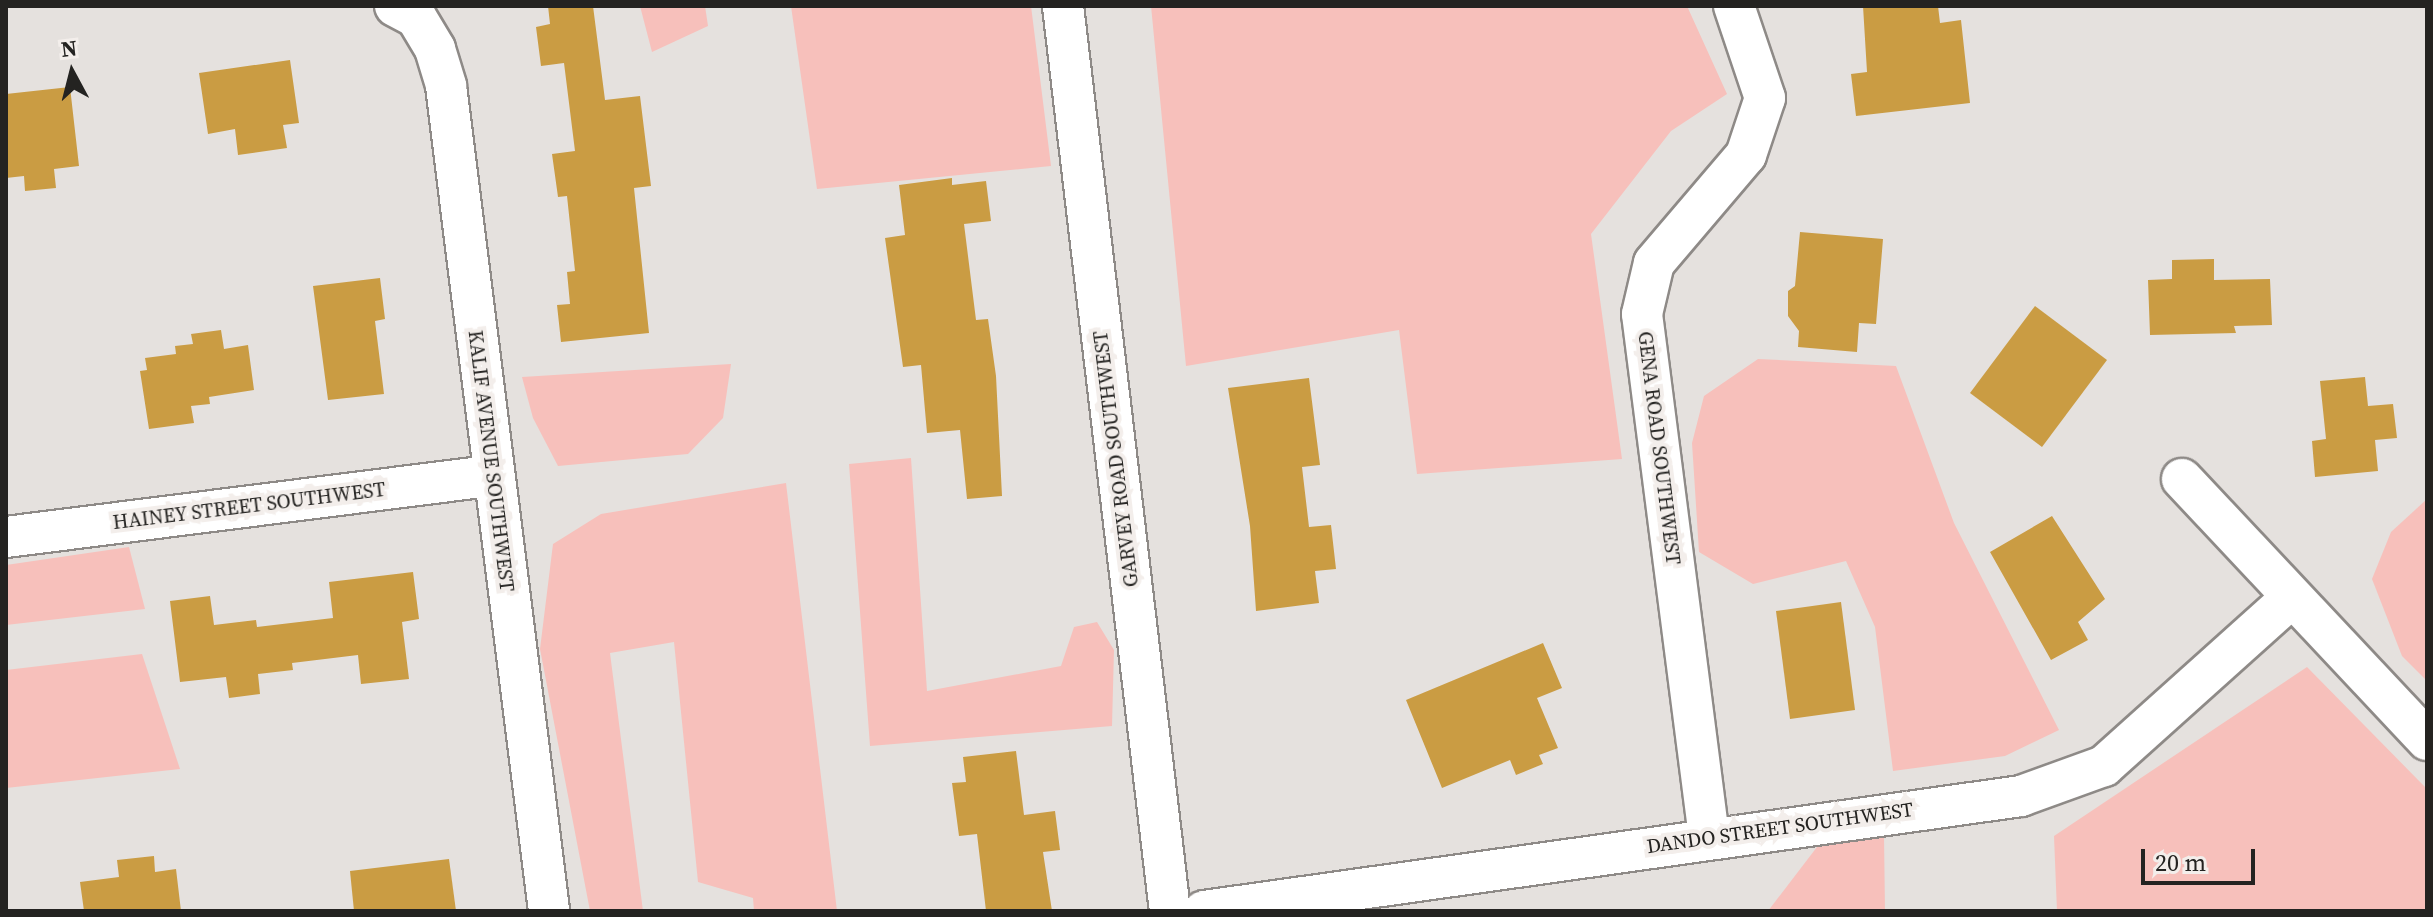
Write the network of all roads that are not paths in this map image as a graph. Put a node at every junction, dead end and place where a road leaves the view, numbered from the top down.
1 (1063, 6) edge
2 (1734, 6) edge
3 (406, 12) edge
4 (492, 476) junction
5 (2182, 479) dead end
6 (6, 537) edge
7 (2290, 599) junction
8 (2427, 740) edge
9 (1709, 837) junction
10 (549, 911) edge
11 (1170, 911) edge
12 (1204, 911) edge

1 - 11 street, GARVEY ROAD SOUTHWEST
2 - 9 street, GENA ROAD SOUTHWEST
3 - 4 street, KALIF AVENUE SOUTHWEST
4 - 6 street, HAINEY STREET SOUTHWEST
4 - 10 street, KALIF AVENUE SOUTHWEST
5 - 7 street
7 - 8 street
7 - 9 street, DANDO STREET SOUTHWEST
9 - 12 street, DANDO STREET SOUTHWEST

